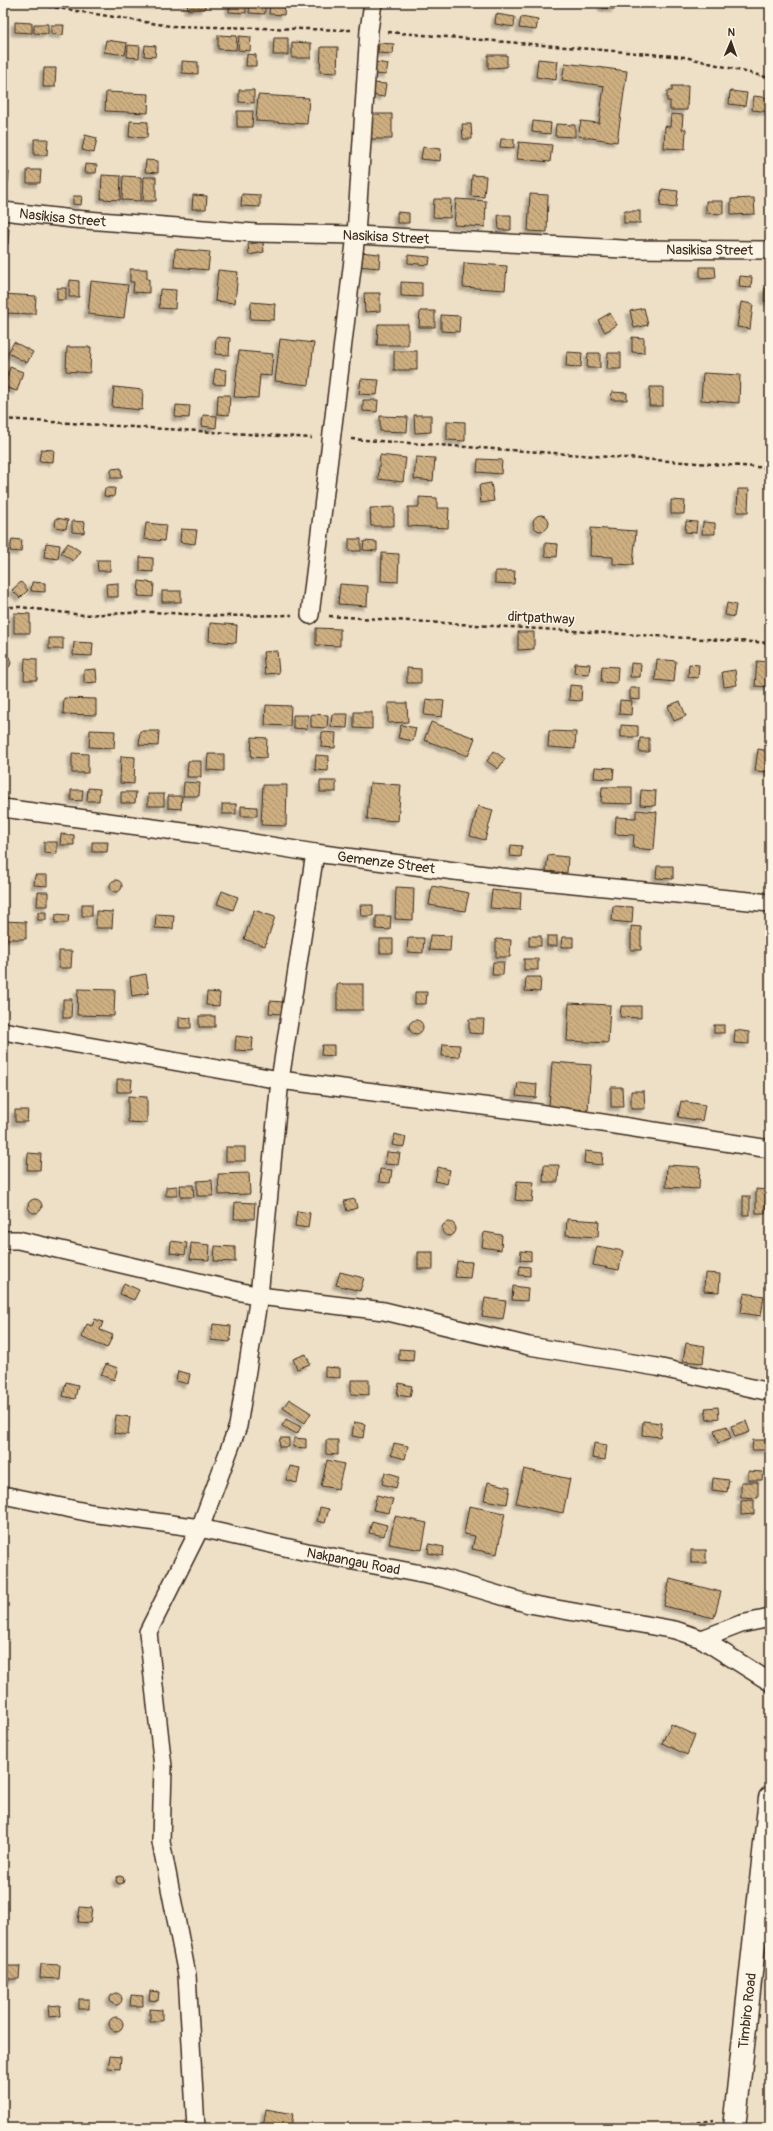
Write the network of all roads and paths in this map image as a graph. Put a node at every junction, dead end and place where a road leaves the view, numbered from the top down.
1 (27, 3) edge
2 (373, 3) edge
3 (369, 30) junction
4 (770, 78) edge
5 (3, 211) edge
6 (356, 235) junction
7 (770, 250) edge
8 (3, 419) edge
9 (332, 438) junction
10 (770, 468) edge
11 (3, 607) edge
12 (310, 615) junction
13 (770, 643) edge
14 (3, 808) edge
15 (315, 853) junction
16 (770, 904) edge
17 (3, 1031) edge
18 (280, 1080) junction
19 (770, 1149) edge
20 (3, 1240) edge
21 (260, 1296) junction
22 (770, 1392) edge
23 (3, 1494) edge
24 (200, 1528) junction
25 (770, 1618) edge
26 (702, 1639) junction
27 (770, 1682) edge
28 (770, 1798) edge
29 (734, 2123) edge
30 (196, 2128) edge
31 (664, 2128) edge

1 - 3 path
2 - 3 street
3 - 4 path
3 - 6 street
5 - 6 street, Nasikisa Street
6 - 7 street, Nasikisa Street
6 - 9 street
8 - 9 path
9 - 10 path
9 - 12 street
11 - 12 path, dirtpathway
12 - 13 path, dirtpathway
14 - 15 street, Gemenze Street
15 - 16 street, Gemenze Street
15 - 18 street
17 - 18 street
18 - 19 street
18 - 21 street
20 - 21 street
21 - 22 street
21 - 24 street
23 - 24 street, Nakpangau Road
24 - 26 street, Nakpangau Road
24 - 30 street
25 - 26 street
26 - 27 street, Nakpangau Road
28 - 29 street, Timbiro Road
29 - 31 path

